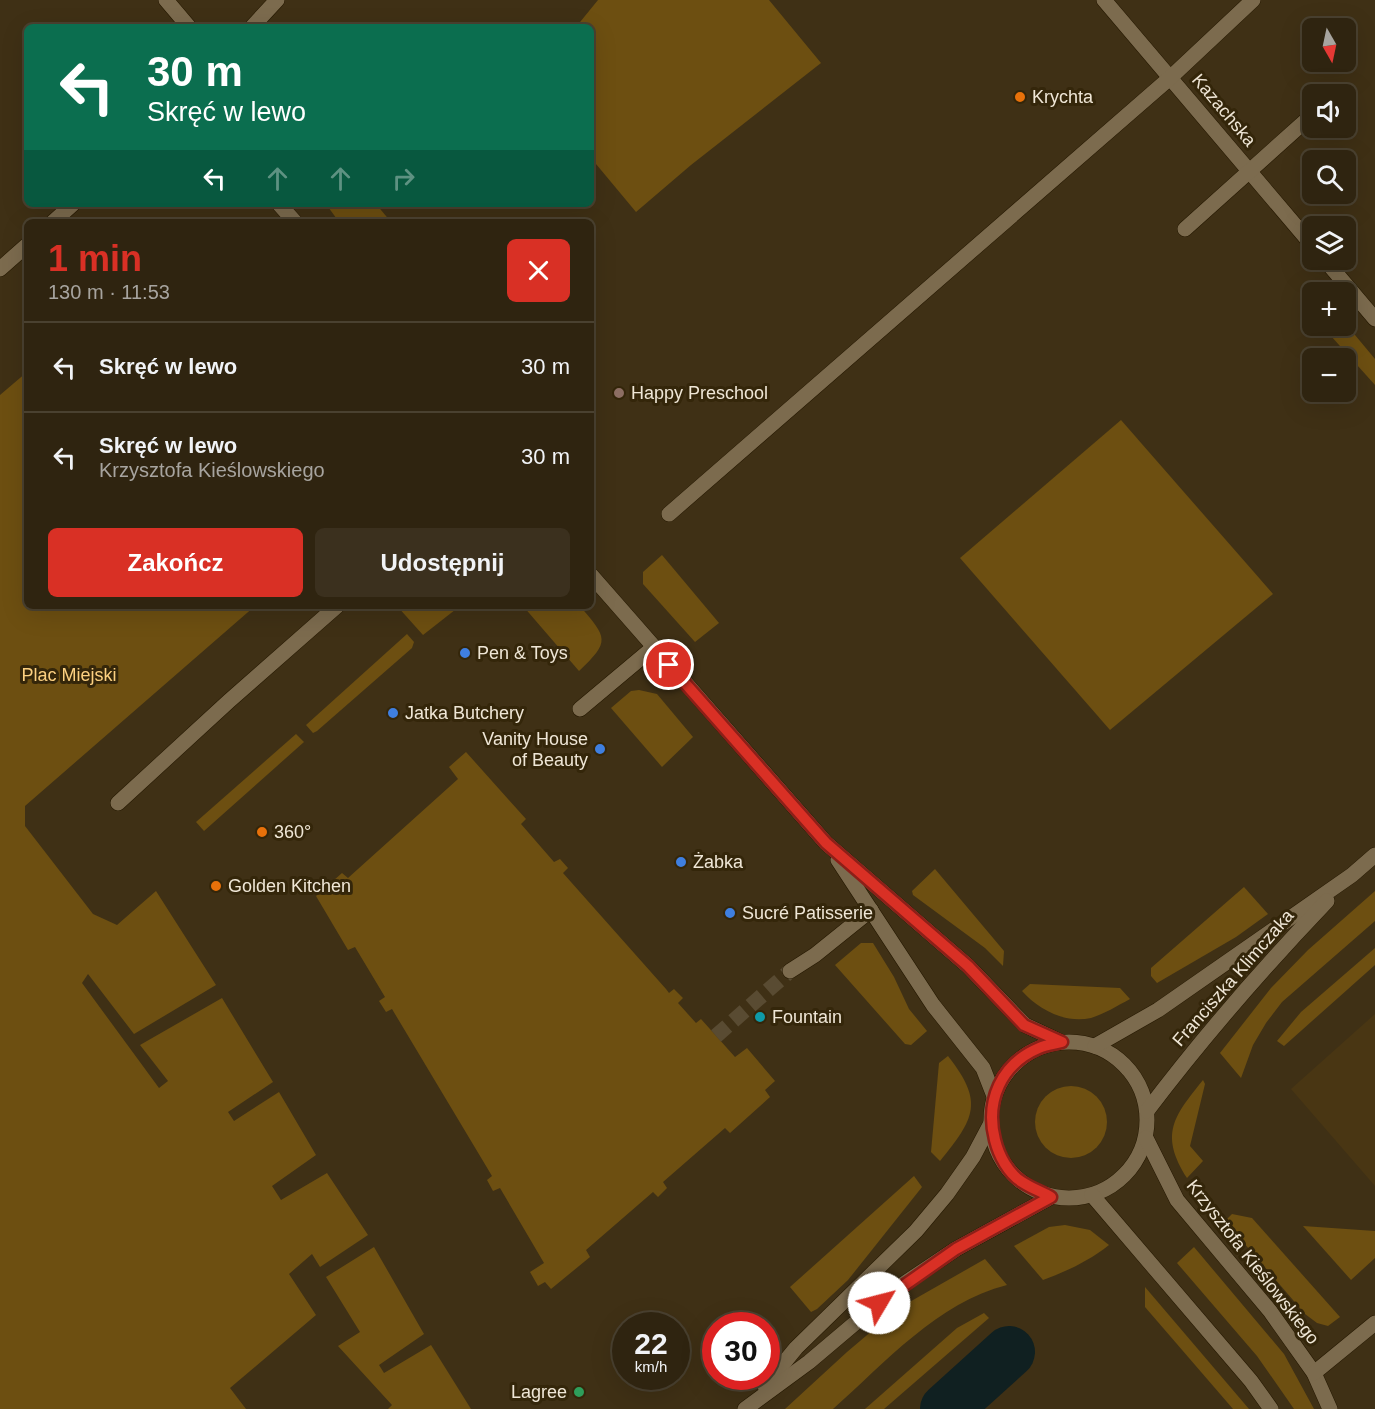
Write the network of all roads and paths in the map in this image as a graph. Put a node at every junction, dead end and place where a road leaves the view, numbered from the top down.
1 (166, 0) edge
2 (277, 0) edge
3 (1104, 0) edge
4 (1253, 0) edge
5 (186, 24) edge
6 (255, 24) edge
7 (1171, 77) junction
8 (1302, 124) edge
9 (1250, 171) junction
10 (70, 207) edge
11 (282, 207) edge
12 (56, 219) edge
13 (292, 219) edge
14 (1185, 229) dead end
15 (1302, 233) edge
16 (24, 248) edge
17 (0, 269) edge
18 (1332, 270) edge
19 (1375, 320) edge
20 (669, 514) dead end
21 (594, 578) edge
22 (334, 609) edge
23 (654, 647) junction
24 (580, 709) dead end
25 (118, 803) dead end
26 (826, 843) junction
27 (1375, 855) edge
28 (1352, 875) junction
29 (871, 910) junction
30 (790, 971) tunnel mouth
31 (1062, 1042) junction
32 (1095, 1046) junction
33 (994, 1096) junction
34 (1147, 1111) junction
35 (991, 1123) junction
36 (1146, 1138) junction
37 (1092, 1195) junction
38 (1051, 1197) junction
39 (1375, 1323) edge
40 (1314, 1373) junction
41 (748, 1406) edge
42 (1271, 1409) edge
43 (1330, 1409) edge

1 - 5 street
2 - 6 street
3 - 7 street, Kazachska
4 - 7 street
7 - 9 street, Kazachska
7 - 20 street
8 - 9 street
9 - 14 street
9 - 15 street, Kazachska
10 - 12 street
11 - 13 street
16 - 17 street
18 - 19 street
21 - 23 street
22 - 25 street
23 - 24 street
23 - 26 street
26 - 29 street
26 - 31 street
27 - 28 street, Franciszka Klimczaka
28 - 32 street, Franciszka Klimczaka
28 - 34 street, Franciszka Klimczaka
29 - 30 street
29 - 33 street
31 - 32 street
31 - 33 street
32 - 34 street
33 - 35 street
34 - 36 street
35 - 38 street
35 - 41 street
36 - 37 street
36 - 40 street, Krzysztofa Kieślowskiego
37 - 38 street
37 - 42 street
38 - 41 street
39 - 40 street
40 - 43 street, Krzysztofa Kieślowskiego

